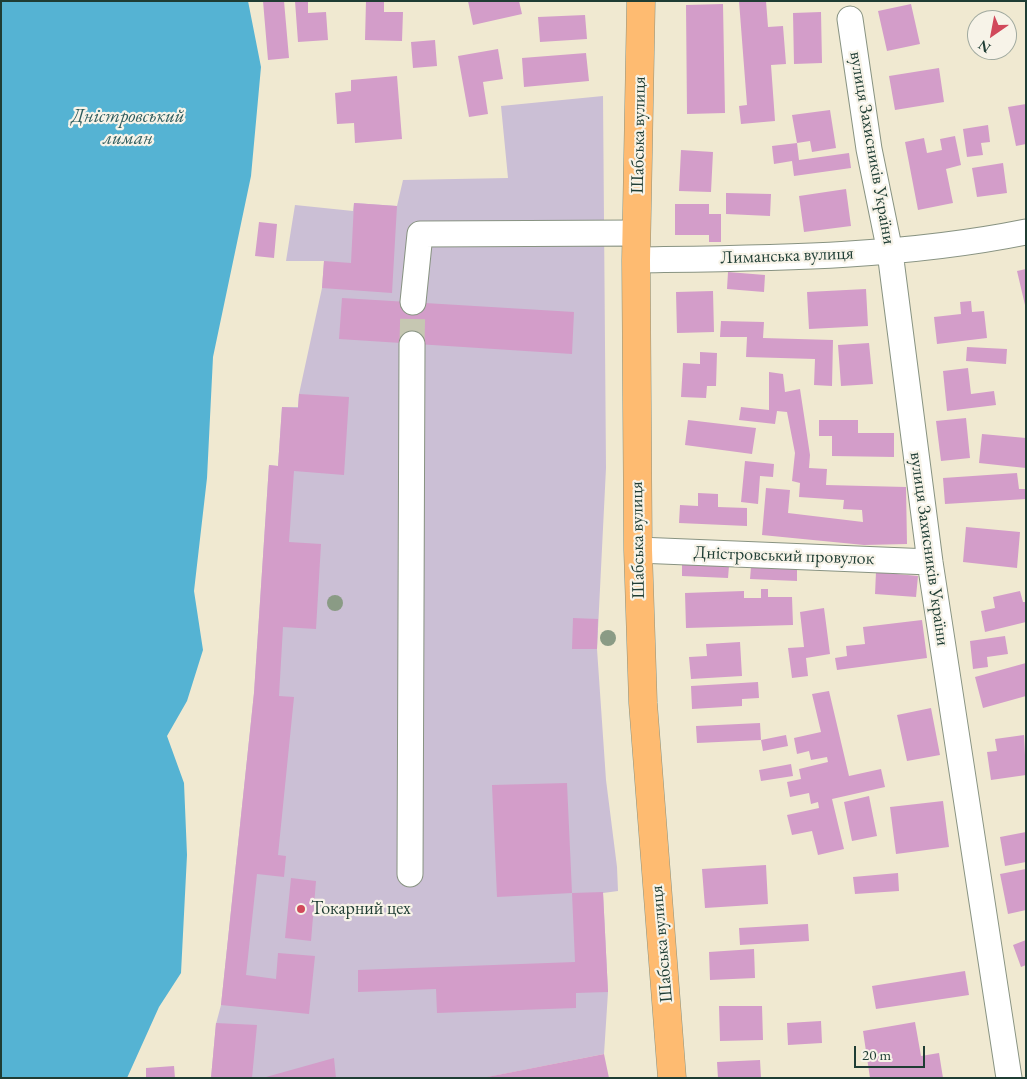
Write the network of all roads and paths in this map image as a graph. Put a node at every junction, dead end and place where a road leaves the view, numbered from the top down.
1 (641, 1) edge
2 (850, 19) dead end
3 (1026, 232) edge
4 (637, 233) junction
5 (890, 252) junction
6 (636, 260) junction
7 (413, 302) tunnel mouth
8 (412, 344) tunnel mouth
9 (638, 550) junction
10 (930, 562) junction
11 (410, 874) dead end
12 (672, 1078) edge
13 (1009, 1078) edge

1 - 4 main road, Шабська вулиця
2 - 5 street, вулиця Захисників України
3 - 5 street, Лиманська вулиця
4 - 6 main road, Шабська вулиця
4 - 7 street
5 - 6 street, Лиманська вулиця
5 - 10 street, вулиця Захисників України
6 - 9 main road, Шабська вулиця
8 - 11 street
9 - 10 street, Дністровський провулок
9 - 12 main road, Шабська вулиця
10 - 13 street, вулиця Захисників України

